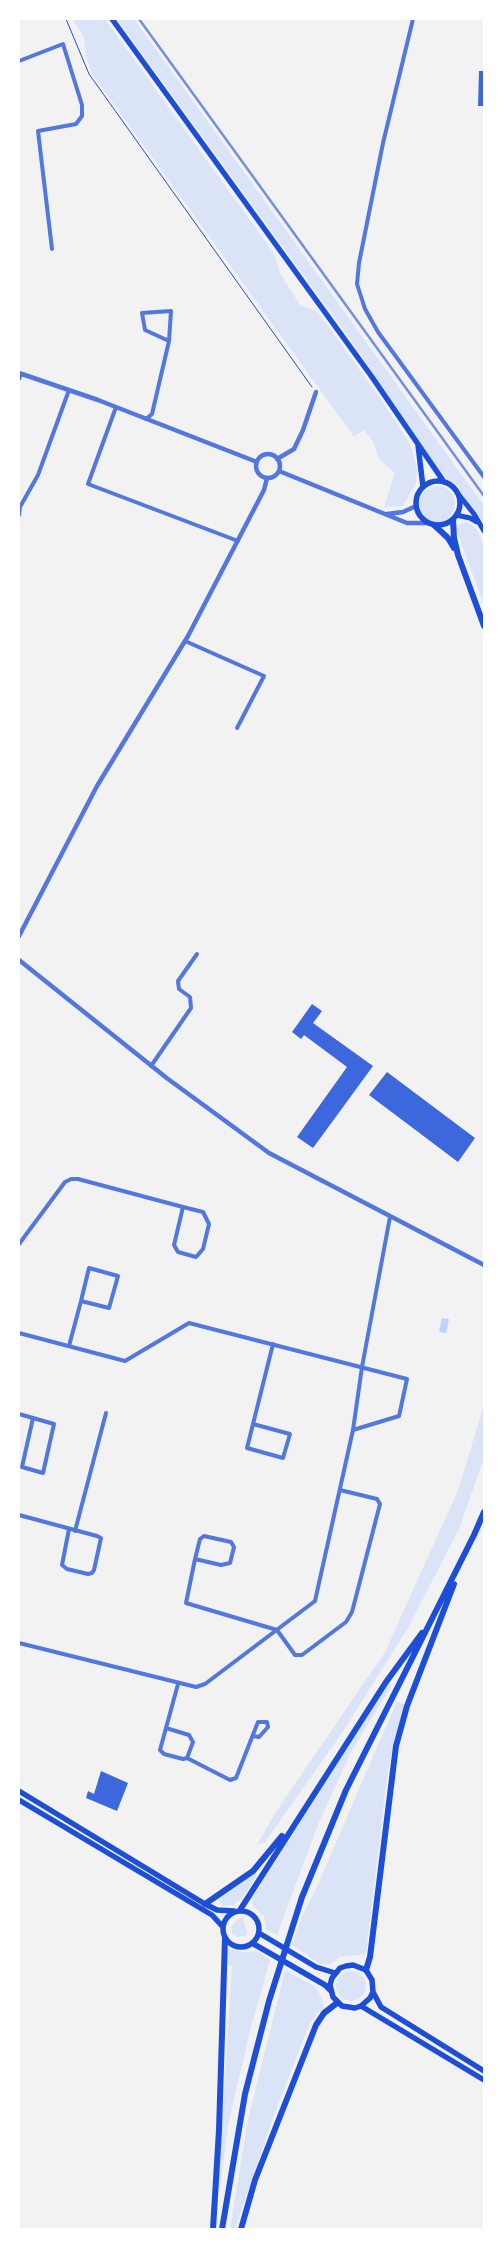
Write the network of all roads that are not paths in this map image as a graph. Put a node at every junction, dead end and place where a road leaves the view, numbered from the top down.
1 (112, 19) edge
2 (413, 19) edge
3 (19, 61) edge
4 (52, 249) dead end
5 (169, 341) junction
6 (19, 375) edge
7 (69, 390) junction
8 (316, 392) road end
9 (116, 407) junction
10 (146, 419) junction
11 (418, 445) junction
12 (278, 459) junction
13 (257, 462) junction
14 (279, 471) junction
15 (484, 477) edge
16 (267, 478) junction
17 (444, 482) junction
18 (423, 487) junction
19 (459, 495) junction
20 (416, 506) junction
21 (386, 514) junction
22 (19, 515) edge
23 (454, 517) junction
24 (478, 522) junction
25 (431, 524) junction
26 (484, 531) edge
27 (238, 540) junction
28 (458, 555) junction
29 (484, 626) edge
30 (185, 642) junction
31 (237, 728) dead end
32 (19, 936) edge
33 (197, 954) dead end
34 (19, 960) edge
35 (151, 1066) junction
36 (183, 1207) junction
37 (390, 1217) junction
38 (19, 1244) edge
39 (484, 1265) edge
40 (81, 1301) junction
41 (19, 1333) edge
42 (273, 1344) junction
43 (69, 1346) junction
44 (362, 1367) junction
45 (106, 1413) dead end
46 (19, 1414) edge
47 (33, 1418) junction
48 (253, 1424) junction
49 (353, 1430) junction
50 (340, 1490) junction
51 (484, 1512) edge
52 (19, 1515) edge
53 (69, 1529) junction
54 (75, 1530) junction
55 (475, 1533) junction
56 (195, 1559) junction
57 (433, 1618) junction
58 (277, 1630) junction
59 (19, 1642) edge
60 (178, 1684) junction
61 (166, 1728) junction
62 (253, 1736) junction
63 (187, 1758) junction
64 (19, 1791) edge
65 (19, 1800) edge
66 (296, 1820) junction
67 (205, 1904) junction
68 (237, 1911) junction
69 (223, 1927) junction
70 (259, 1933) junction
71 (225, 1938) junction
72 (252, 1943) junction
73 (366, 1970) junction
74 (335, 1973) junction
75 (331, 1992) junction
76 (373, 1992) junction
77 (337, 2003) junction
78 (361, 2006) junction
79 (484, 2071) edge
80 (484, 2080) edge
81 (213, 2229) edge
82 (222, 2229) edge
83 (241, 2229) edge

1 - 11 main road
2 - 15 street
3 - 4 street
5 - 5 street
5 - 10 street
6 - 7 street
7 - 9 street
7 - 22 street
8 - 12 street
9 - 10 street
9 - 27 street
10 - 13 street
11 - 17 main road
11 - 18 main road
12 - 13 street
12 - 14 street
13 - 16 street
14 - 16 street
14 - 21 street
16 - 27 street
17 - 18 main road
17 - 19 main road
18 - 20 main road
19 - 23 main road
19 - 24 main road
20 - 21 street
20 - 25 main road
21 - 25 street
23 - 24 main road
23 - 25 main road
23 - 28 highway
24 - 26 main road
25 - 28 highway
27 - 30 street
28 - 29 highway
30 - 31 street
30 - 32 street
33 - 35 street
34 - 35 street
35 - 37 street
36 - 36 street
36 - 38 street
37 - 39 street
37 - 44 street
40 - 40 street
40 - 43 street
41 - 43 street
42 - 43 street
42 - 44 street
42 - 48 street
44 - 49 street
44 - 49 street
45 - 54 street
46 - 47 street
47 - 47 street
48 - 48 street
49 - 50 street
50 - 58 street
50 - 58 street
51 - 55 highway
52 - 53 street
53 - 54 street
53 - 54 street
55 - 57 highway
55 - 73 highway
56 - 56 street
56 - 58 street
57 - 66 highway
57 - 82 highway
58 - 60 street
59 - 60 street
60 - 61 street
61 - 63 street
61 - 63 street
62 - 62 street
62 - 63 street
64 - 67 main road
65 - 69 main road
66 - 67 highway
66 - 68 highway
67 - 68 main road
68 - 69 main road
68 - 70 main road
69 - 71 main road
70 - 72 main road
70 - 74 main road
71 - 72 main road
71 - 81 highway
72 - 75 main road
73 - 74 main road
73 - 76 main road
74 - 75 main road
75 - 77 main road
76 - 78 main road
76 - 79 main road
77 - 78 main road
77 - 83 highway
78 - 80 main road

